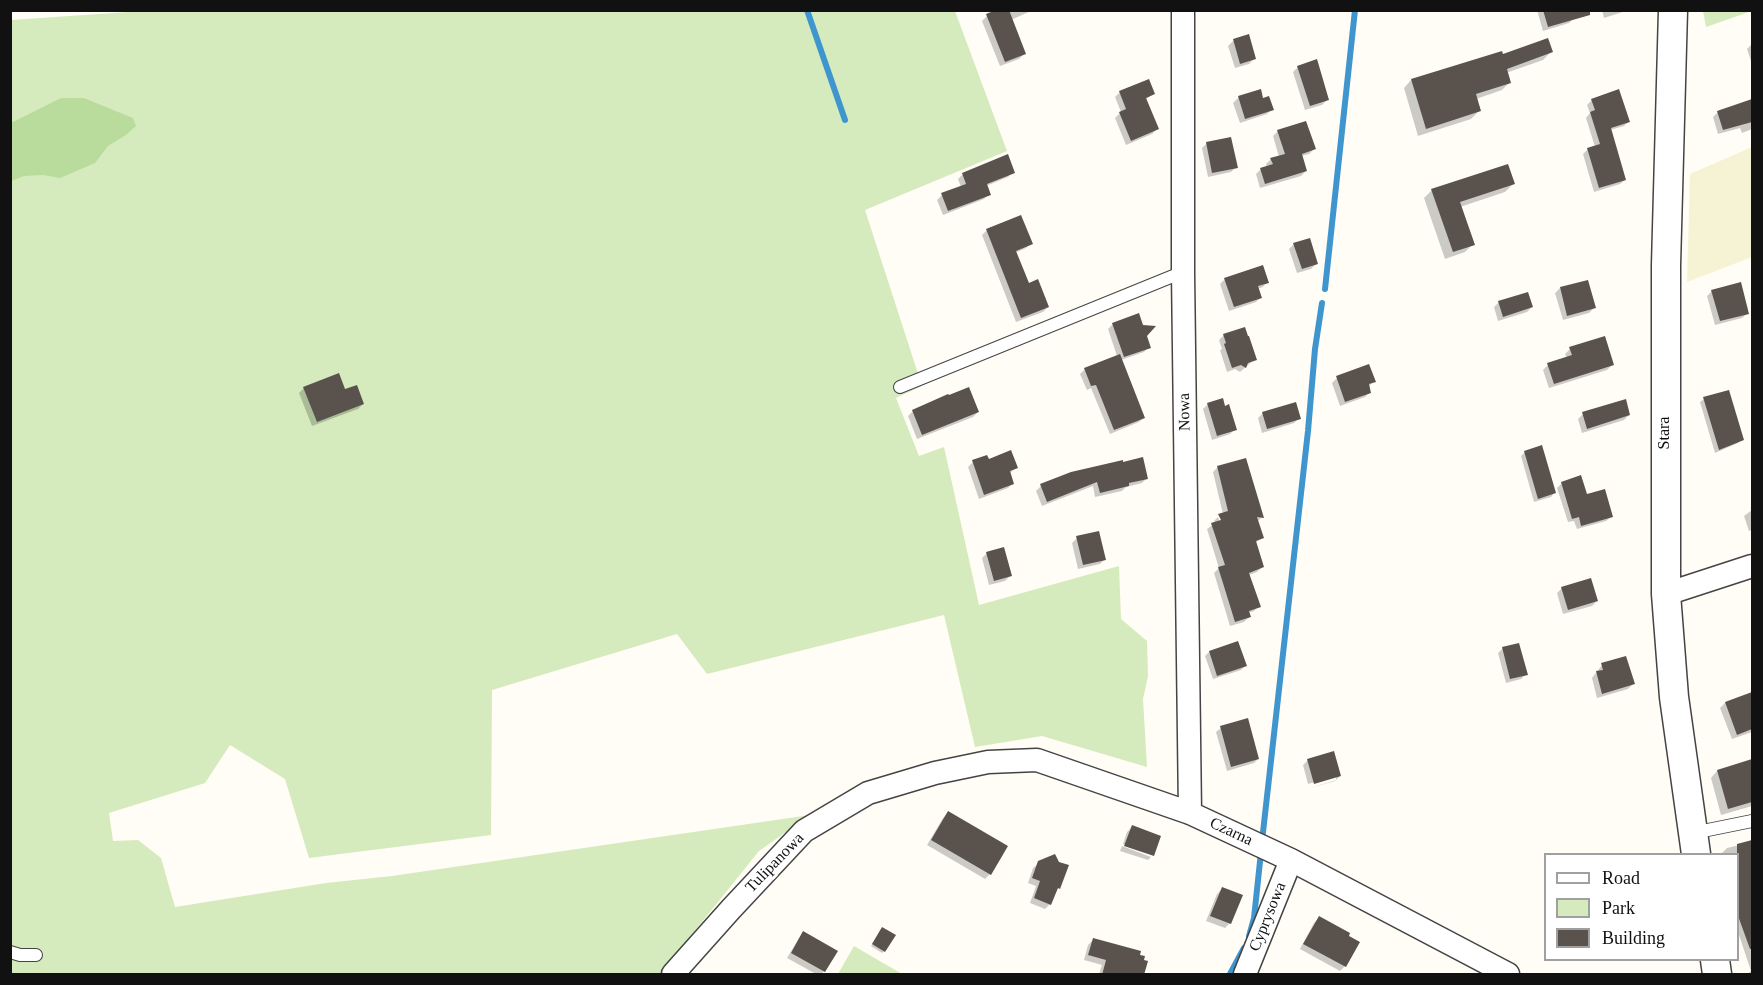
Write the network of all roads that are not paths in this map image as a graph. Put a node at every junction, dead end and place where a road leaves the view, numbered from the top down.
1 (1182, 10) edge
2 (1673, 10) edge
3 (1183, 272) junction
4 (900, 387) dead end
5 (1752, 566) edge
6 (1666, 594) junction
7 (935, 773) joint
8 (1190, 813) junction
9 (1752, 821) edge
10 (1695, 844) edge
11 (1291, 860) junction
12 (10, 952) edge
13 (36, 955) dead end
14 (673, 975) edge
15 (1245, 975) edge
16 (1508, 975) edge

1 - 3 street, Nowa
2 - 6 street, Stara
3 - 4 lane
3 - 8 street, Nowa
5 - 6 street
6 - 10 street, Stara
7 - 8 street, Czarna
7 - 14 street, Tulipanowa
8 - 11 street, Czarna
9 - 10 lane
11 - 15 street, Cyprysowa
11 - 16 street, Czarna
12 - 13 lane

